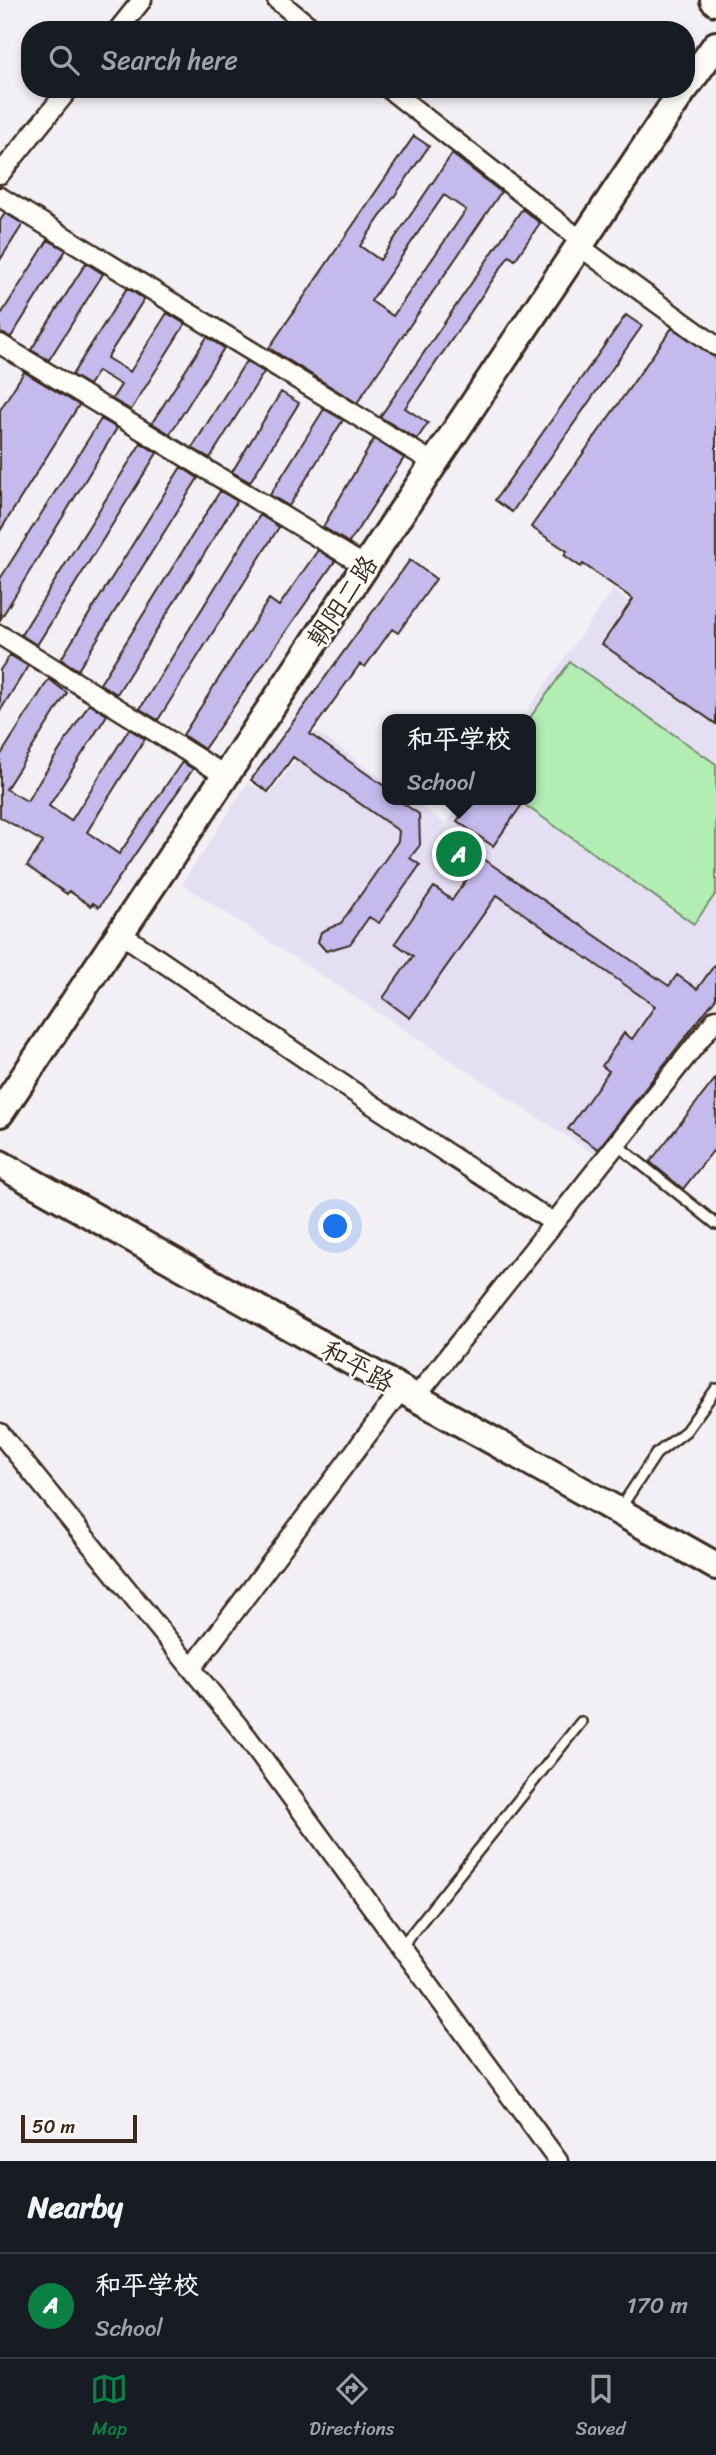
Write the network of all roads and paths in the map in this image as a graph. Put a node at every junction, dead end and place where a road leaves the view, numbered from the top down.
1 (142, 0) edge
2 (277, 0) edge
3 (125, 21) edge
4 (303, 21) edge
5 (716, 45) edge
6 (695, 74) edge
7 (62, 98) edge
8 (400, 98) edge
9 (678, 98) edge
10 (0, 174) edge
11 (0, 197) edge
12 (581, 243) junction
13 (0, 344) edge
14 (716, 346) edge
15 (434, 463) junction
16 (365, 566) junction
17 (0, 635) edge
18 (226, 776) junction
19 (120, 933) junction
20 (716, 1019) edge
21 (0, 1113) edge
22 (616, 1144) junction
23 (0, 1164) edge
24 (554, 1223) junction
25 (716, 1224) edge
26 (716, 1389) edge
27 (408, 1394) junction
28 (0, 1433) edge
29 (618, 1511) junction
30 (716, 1566) edge
31 (192, 1668) junction
32 (581, 1722) dead end
33 (401, 1947) junction
34 (558, 2161) edge

1 - 3 street
2 - 4 street
5 - 6 street, 朝阳二路
7 - 10 street
8 - 12 street
9 - 12 street, 朝阳二路
11 - 15 street
12 - 14 street
12 - 15 street, 朝阳二路
13 - 16 street
15 - 16 street, 朝阳二路
16 - 18 street, 朝阳二路
17 - 18 street
18 - 19 street, 朝阳二路
19 - 21 street, 朝阳二路
19 - 24 street
20 - 22 street
22 - 24 street
22 - 25 lane
23 - 27 street, 和平路
24 - 27 street
26 - 29 lane
27 - 29 street, 和平路
27 - 31 street
28 - 31 street
29 - 30 street, 和平路
31 - 33 street
32 - 33 lane
33 - 34 street

